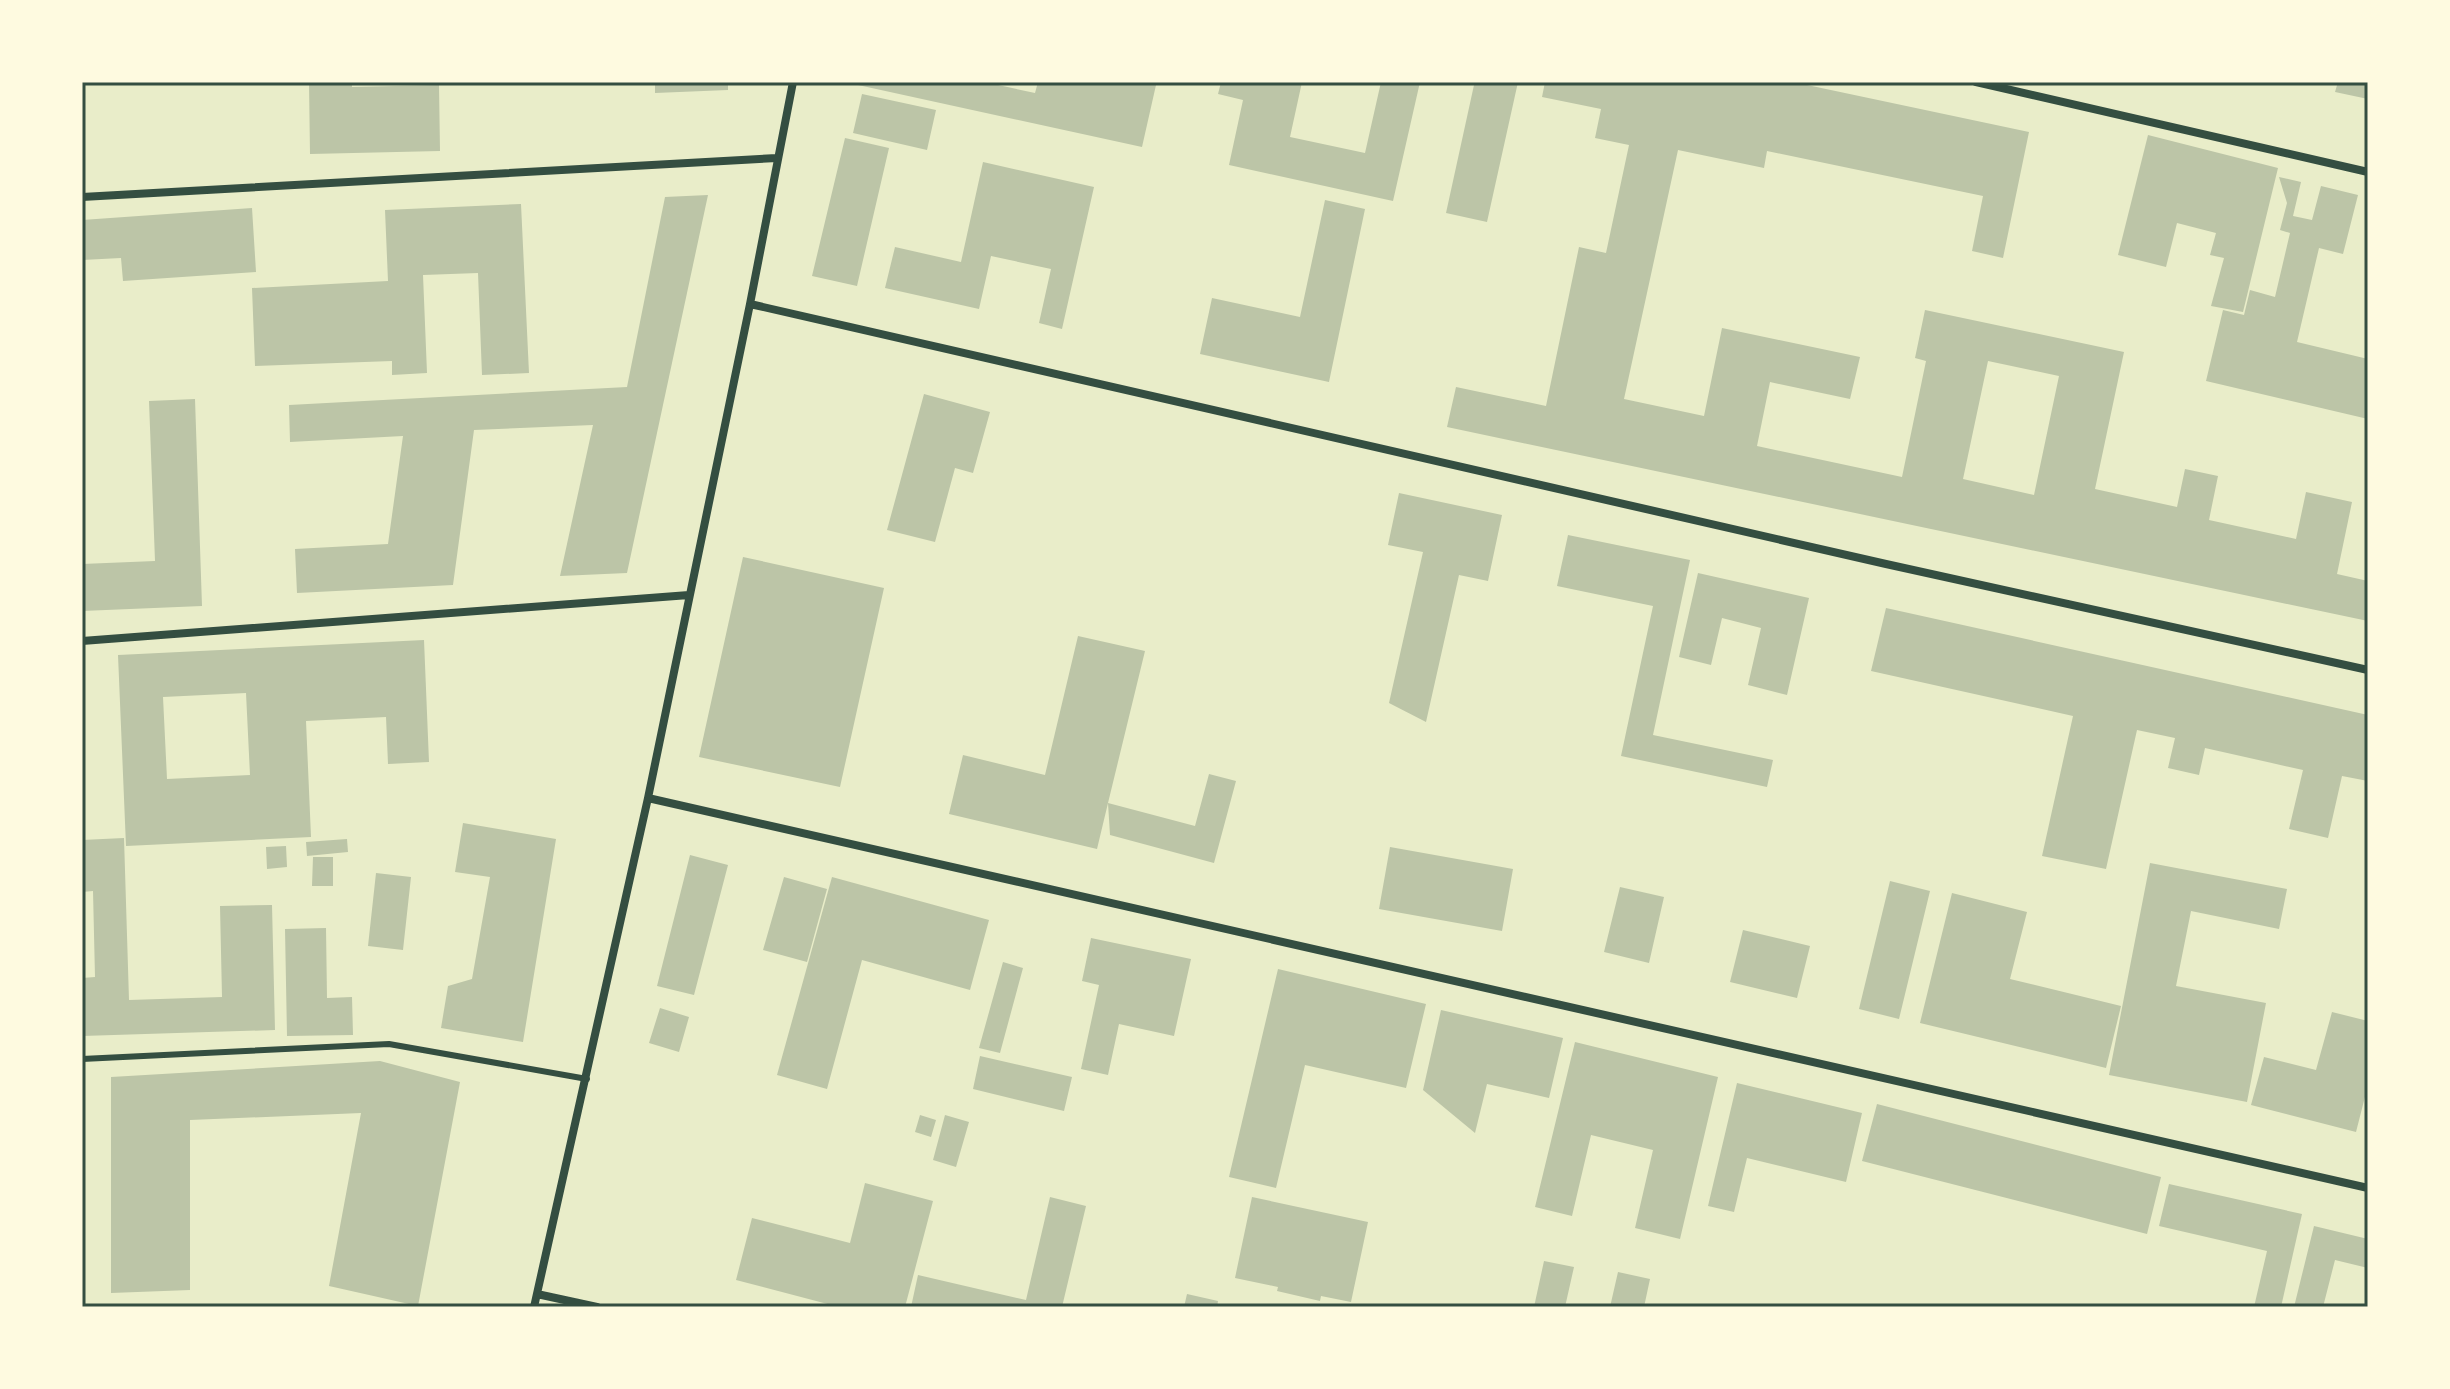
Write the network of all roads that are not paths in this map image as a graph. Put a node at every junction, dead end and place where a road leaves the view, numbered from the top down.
1 (793, 82) edge
2 (1976, 82) edge
3 (777, 158) junction
4 (2368, 172) edge
5 (82, 197) edge
6 (750, 304) junction
7 (689, 595) junction
8 (82, 641) edge
9 (2368, 670) edge
10 (648, 798) junction
11 (82, 1059) edge
12 (587, 1079) junction
13 (2368, 1188) edge
14 (537, 1294) junction
15 (534, 1307) edge
16 (597, 1307) edge

1 - 3 street
2 - 4 street
3 - 5 street
3 - 6 street
6 - 7 street
6 - 9 street
7 - 8 street
7 - 10 street
10 - 12 street
10 - 13 street
11 - 12 lane
12 - 14 street
14 - 15 street
14 - 16 street

